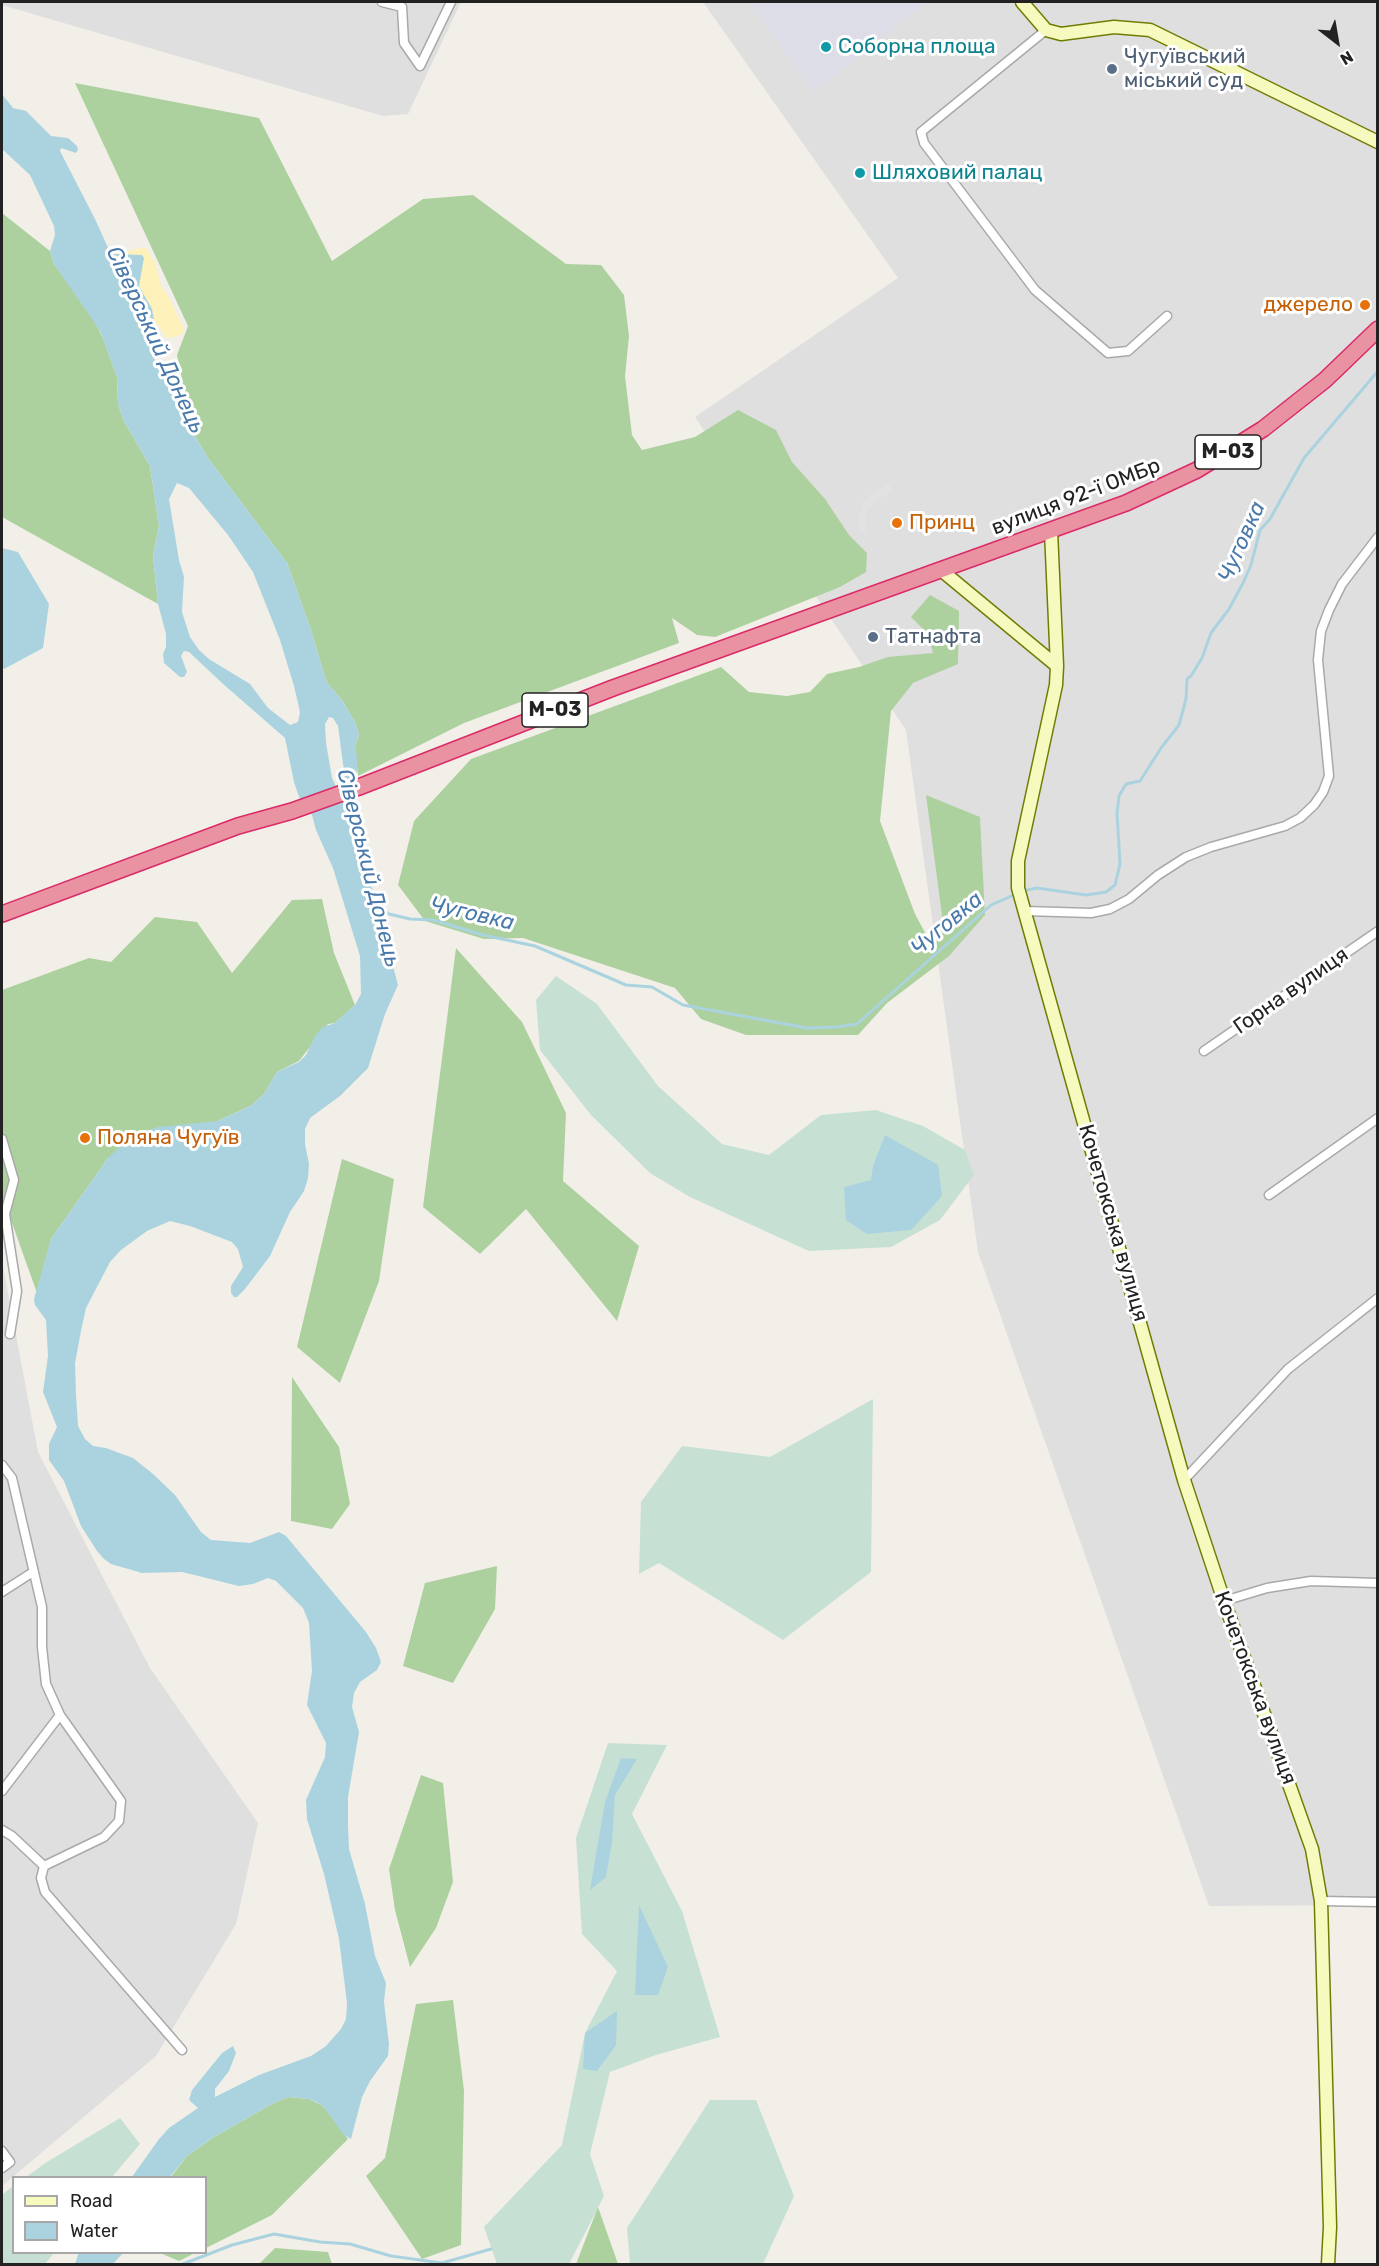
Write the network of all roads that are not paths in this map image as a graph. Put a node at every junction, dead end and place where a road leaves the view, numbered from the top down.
1 (382, 2) edge
2 (451, 2) edge
3 (1022, 2) edge
4 (1046, 30) junction
5 (1377, 142) edge
6 (1167, 316) dead end
7 (1377, 328) edge
8 (1051, 531) junction
9 (1377, 537) edge
10 (941, 570) junction
11 (1057, 666) junction
12 (1025, 910) junction
13 (2, 914) edge
14 (1377, 931) edge
15 (1204, 1051) dead end
16 (1377, 1118) edge
17 (2, 1139) edge
18 (1269, 1195) dead end
19 (1377, 1298) edge
20 (10, 1335) dead end
21 (2, 1465) edge
22 (1184, 1480) junction
23 (33, 1572) junction
24 (1377, 1583) edge
25 (2, 1592) edge
26 (1224, 1601) junction
27 (60, 1715) junction
28 (2, 1791) edge
29 (2, 1830) edge
30 (44, 1866) junction
31 (1321, 1900) junction
32 (1377, 1902) edge
33 (182, 2050) dead end
34 (2, 2151) edge
35 (2, 2168) edge
36 (1328, 2265) edge

1 - 2 street
3 - 4 main road
4 - 5 main road
4 - 6 street
7 - 8 highway, вулиця 92-ї ОМБр / М-03
8 - 10 highway, вулиця 92-ї ОМБр / М-03
8 - 11 main road, Кочетокська вулиця
9 - 12 street
10 - 11 main road
10 - 13 highway, вулиця 92-ї ОМБр / М-03
11 - 12 main road, Кочетокська вулиця
12 - 22 main road, Кочетокська вулиця
14 - 15 street, Горна вулиця
16 - 18 street
17 - 20 street
19 - 22 street
21 - 23 street
22 - 26 main road, Кочетокська вулиця
23 - 25 street
23 - 27 street
24 - 26 street
26 - 31 main road, Кочетокська вулиця
27 - 28 street
27 - 30 street
29 - 30 street
30 - 33 street
31 - 32 street
31 - 36 main road, Кочетокська вулиця
34 - 35 street

